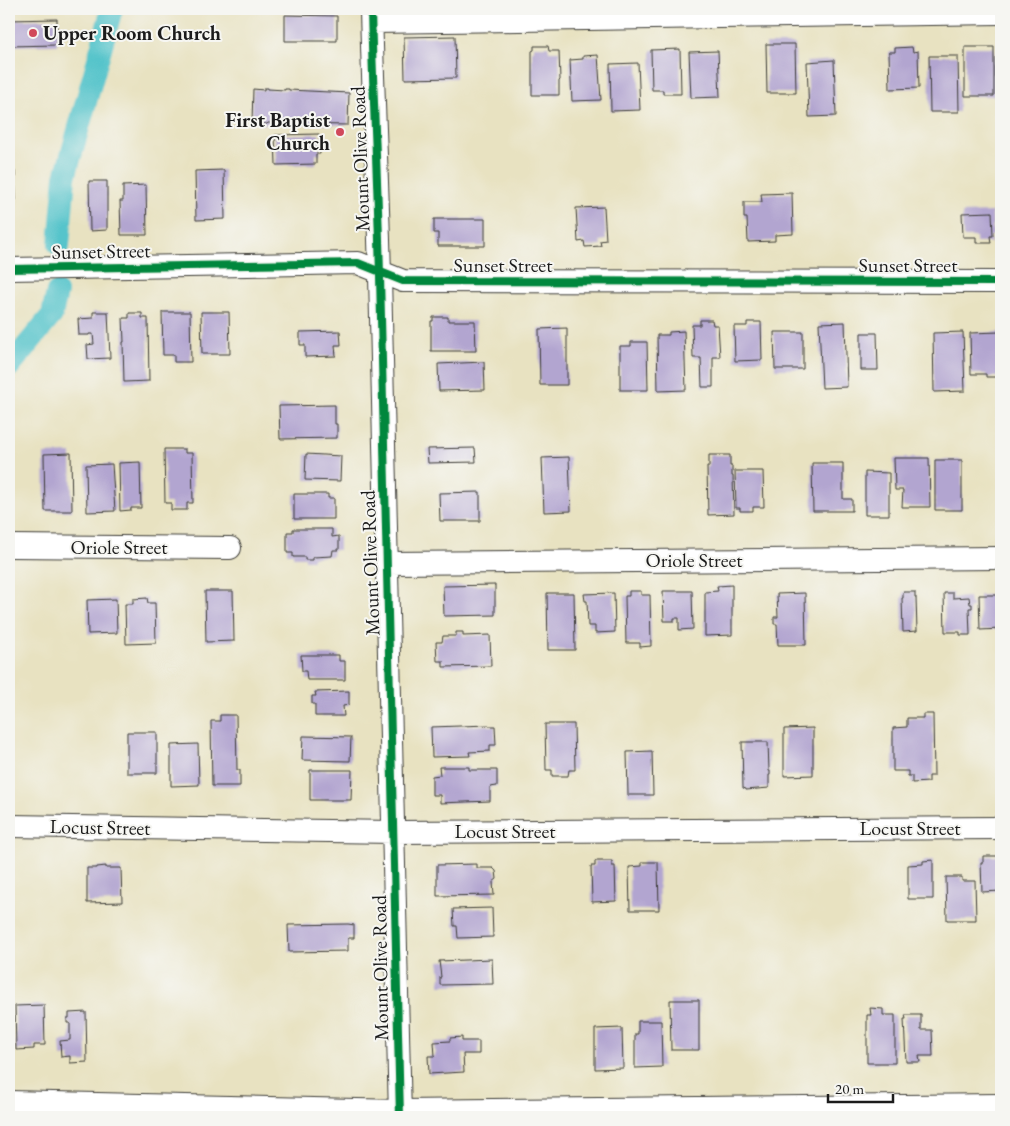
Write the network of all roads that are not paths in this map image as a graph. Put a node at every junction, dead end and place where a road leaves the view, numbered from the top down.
1 (1001, 13) edge
2 (372, 15) edge
3 (9, 269) edge
4 (380, 272) junction
5 (1001, 282) edge
6 (9, 546) edge
7 (230, 548) dead end
8 (1001, 558) edge
9 (386, 563) junction
10 (9, 826) edge
11 (1001, 828) edge
12 (394, 832) junction
13 (9, 1102) edge
14 (1001, 1105) edge
15 (400, 1114) edge

1 - 2 street
2 - 4 street, Mount Olive Road
3 - 4 street, Sunset Street
4 - 5 street, Sunset Street
4 - 9 street, Mount Olive Road
6 - 7 street, Oriole Street
8 - 9 street, Oriole Street
9 - 12 street, Mount Olive Road
10 - 12 street, Locust Street
11 - 12 street, Locust Street
12 - 15 street, Mount Olive Road
13 - 15 street
14 - 15 street

